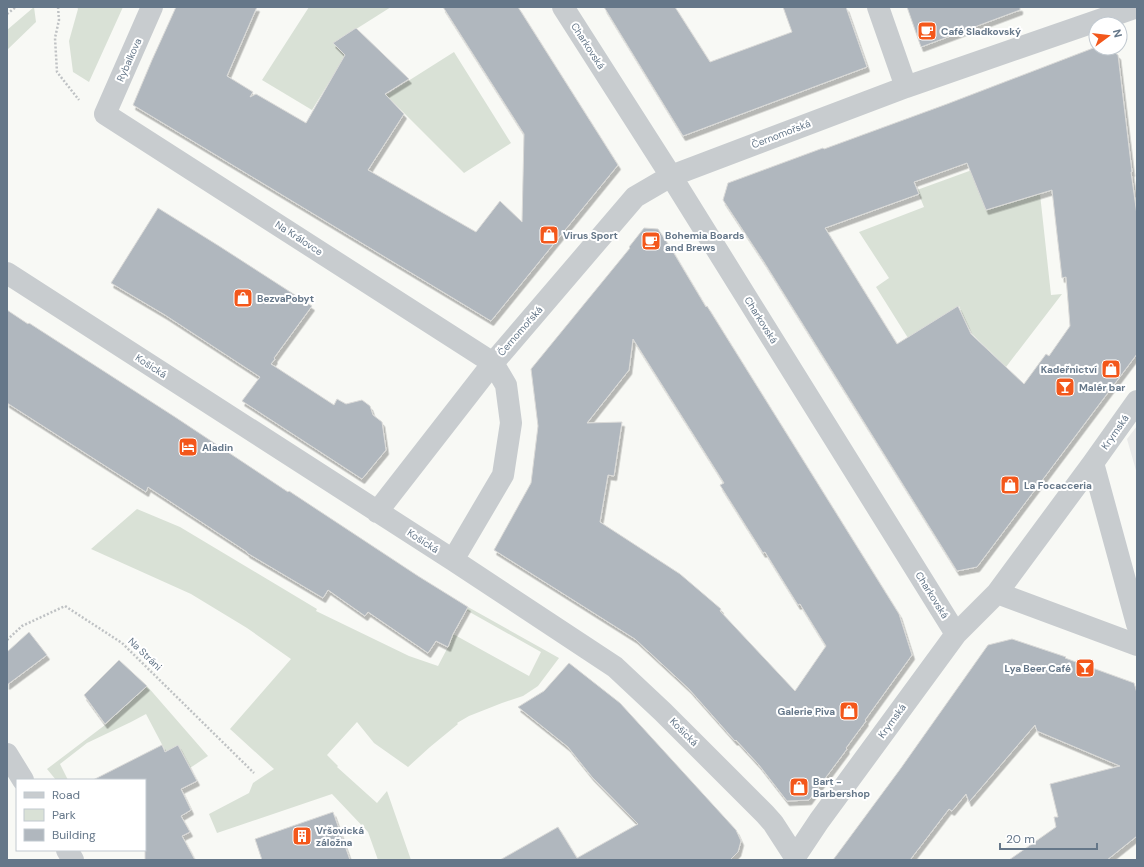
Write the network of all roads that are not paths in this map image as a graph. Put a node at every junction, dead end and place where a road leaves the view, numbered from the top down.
1 (152, 7) edge
2 (563, 7) edge
3 (878, 7) edge
4 (1137, 7) edge
5 (906, 87) junction
6 (105, 114) joint
7 (671, 176) junction
8 (7, 273) edge
9 (493, 363) junction
10 (1137, 401) edge
11 (1093, 463) junction
12 (378, 512) junction
13 (453, 560) junction
14 (997, 593) junction
15 (1137, 624) edge
16 (956, 634) junction
17 (1137, 645) edge
18 (7, 754) edge
19 (22, 779) edge
20 (68, 851) edge
21 (795, 858) edge
22 (73, 860) edge

1 - 6 street, Rybalkova
2 - 7 street, Charkovská
3 - 5 street
4 - 5 street, Černomořská
5 - 7 street, Černomořská
6 - 9 street, Na Královce
7 - 9 street, Černomořská
7 - 16 street, Charkovská
8 - 12 street, Košická
9 - 12 street, Černomořská
9 - 13 street, Černomořská
10 - 11 street, Krymská
11 - 14 street, Krymská
11 - 15 street
12 - 13 street, Košická
13 - 21 street, Košická
14 - 16 street, Krymská
14 - 17 street
16 - 21 street, Krymská
18 - 19 street
20 - 22 street

